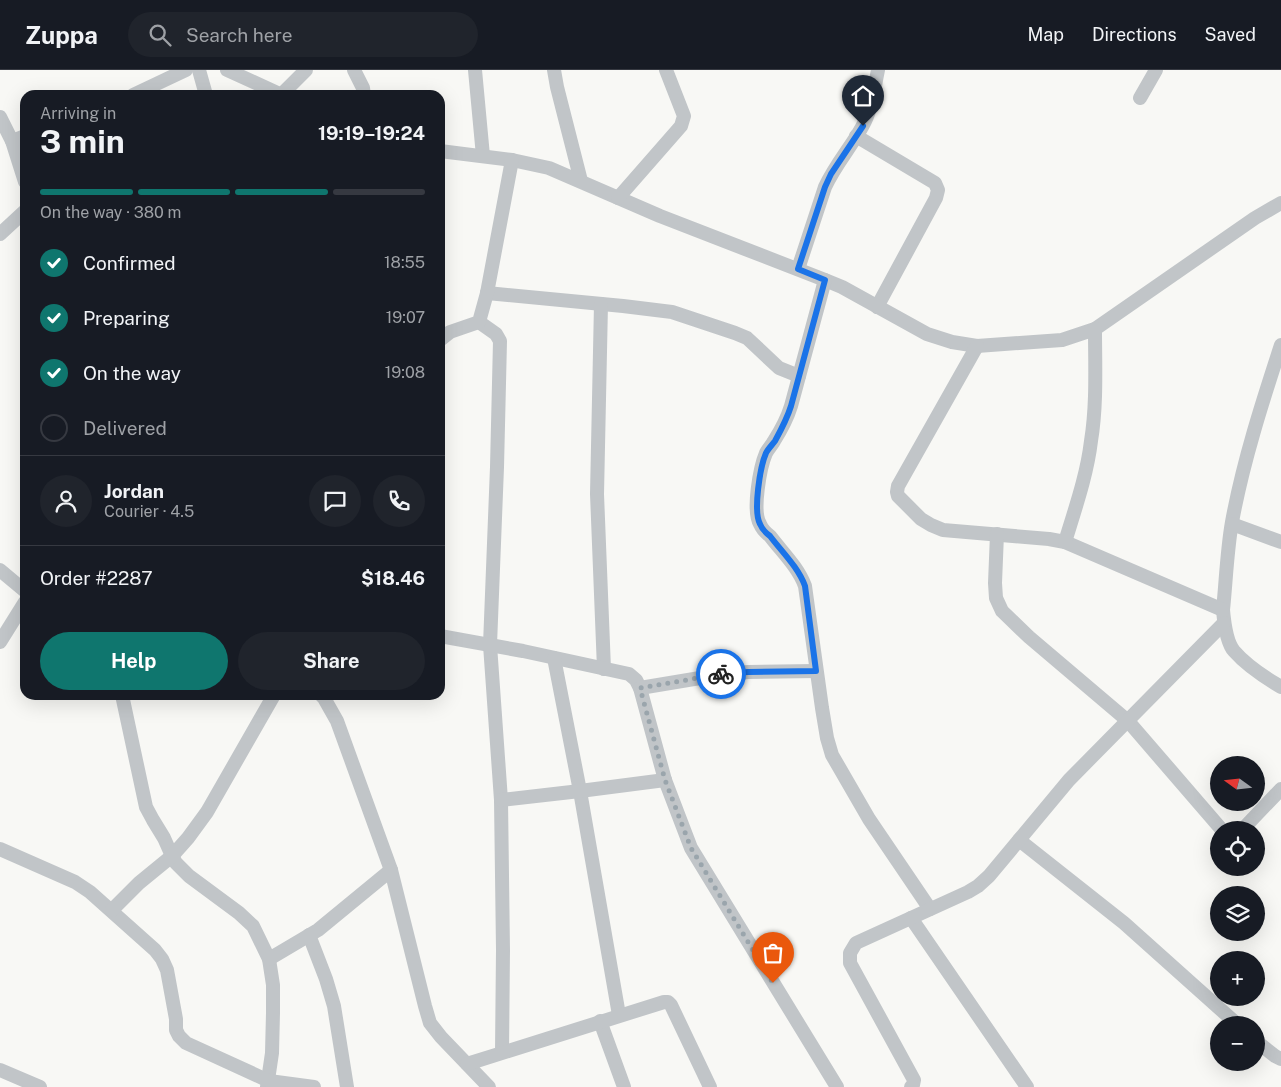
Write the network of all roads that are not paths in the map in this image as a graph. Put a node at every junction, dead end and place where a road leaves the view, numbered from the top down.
1 (186, 70) edge
2 (199, 70) edge
3 (228, 70) edge
4 (306, 70) edge
5 (354, 70) edge
6 (475, 70) edge
7 (554, 70) edge
8 (666, 70) edge
9 (878, 70) edge
10 (1156, 70) edge
11 (144, 90) edge
12 (205, 90) edge
13 (271, 90) edge
14 (287, 90) edge
15 (364, 90) edge
16 (1140, 98) dead end
17 (0, 117) edge
18 (856, 136) junction
19 (18, 138) edge
20 (20, 151) edge
21 (445, 152) edge
22 (483, 156) junction
23 (512, 160) junction
24 (581, 181) junction
25 (618, 198) junction
26 (1281, 203) edge
27 (20, 216) edge
28 (0, 234) edge
29 (798, 269) junction
30 (825, 280) junction
31 (487, 293) junction
32 (602, 304) junction
33 (877, 306) junction
34 (479, 322) junction
35 (1095, 329) junction
36 (445, 333) edge
37 (1281, 345) edge
38 (977, 346) junction
39 (799, 376) junction
40 (1232, 524) junction
41 (997, 534) junction
42 (1066, 542) junction
43 (1281, 542) edge
44 (0, 570) edge
45 (20, 588) edge
46 (20, 610) edge
47 (1223, 616) junction
48 (445, 637) edge
49 (0, 642) edge
50 (490, 645) junction
51 (554, 658) junction
52 (604, 669) junction
53 (816, 671) junction
54 (1281, 687) edge
55 (640, 688) junction
56 (123, 700) edge
57 (271, 700) edge
58 (325, 700) edge
59 (1128, 721) junction
60 (665, 780) junction
61 (1281, 789) edge
62 (580, 791) junction
63 (501, 800) junction
64 (1214, 821) edge
65 (1251, 821) edge
66 (1018, 840) junction
67 (0, 849) edge
68 (172, 856) junction
69 (391, 870) junction
70 (930, 909) junction
71 (112, 910) junction
72 (911, 918) junction
73 (309, 935) junction
74 (269, 959) junction
75 (619, 1016) junction
76 (1228, 1016) edge
77 (600, 1021) junction
78 (1265, 1049) edge
79 (502, 1052) junction
80 (1281, 1059) edge
81 (466, 1064) junction
82 (0, 1070) edge
83 (268, 1084) edge
84 (40, 1087) edge
85 (314, 1087) edge
86 (347, 1087) edge
87 (489, 1087) edge
88 (624, 1087) edge
89 (710, 1087) edge
90 (838, 1087) edge
91 (911, 1087) edge
92 (1027, 1087) edge

1 - 11 street
2 - 12 street
3 - 13 street
4 - 14 street
5 - 15 street
6 - 22 street
7 - 24 street
8 - 25 street
9 - 18 street
10 - 16 street
17 - 19 street
18 - 29 street
18 - 33 street
19 - 20 street
21 - 22 street
22 - 23 street
23 - 24 street
23 - 31 street
24 - 25 street
25 - 29 street
26 - 35 street
27 - 28 street
29 - 30 street
30 - 33 street
30 - 39 street
31 - 32 street
31 - 34 street
32 - 39 street
32 - 52 street
33 - 38 street
34 - 36 street
34 - 50 street
35 - 38 street
35 - 42 street
37 - 40 street
38 - 41 street
39 - 53 street
40 - 43 street
40 - 47 street
41 - 42 street
41 - 59 street
42 - 47 street
44 - 45 street
46 - 49 street
47 - 54 street
47 - 59 street
48 - 50 street
50 - 51 street
50 - 63 street
51 - 52 street
51 - 62 street
52 - 55 street
53 - 55 street
53 - 70 street
55 - 60 street
56 - 68 street
57 - 68 street
58 - 69 street
59 - 64 street
59 - 66 street
60 - 62 street
60 - 90 street
61 - 65 street
62 - 63 street
62 - 75 street
63 - 79 street
66 - 70 street
66 - 76 street
67 - 71 street
68 - 71 street
68 - 74 street
69 - 73 street
69 - 81 street
70 - 72 street
71 - 83 street
72 - 91 street
72 - 92 street
73 - 74 street
73 - 86 street
74 - 83 street
75 - 77 street
75 - 89 street
77 - 79 street
77 - 88 street
78 - 80 street
79 - 81 street
81 - 87 street
82 - 84 street
83 - 85 street

